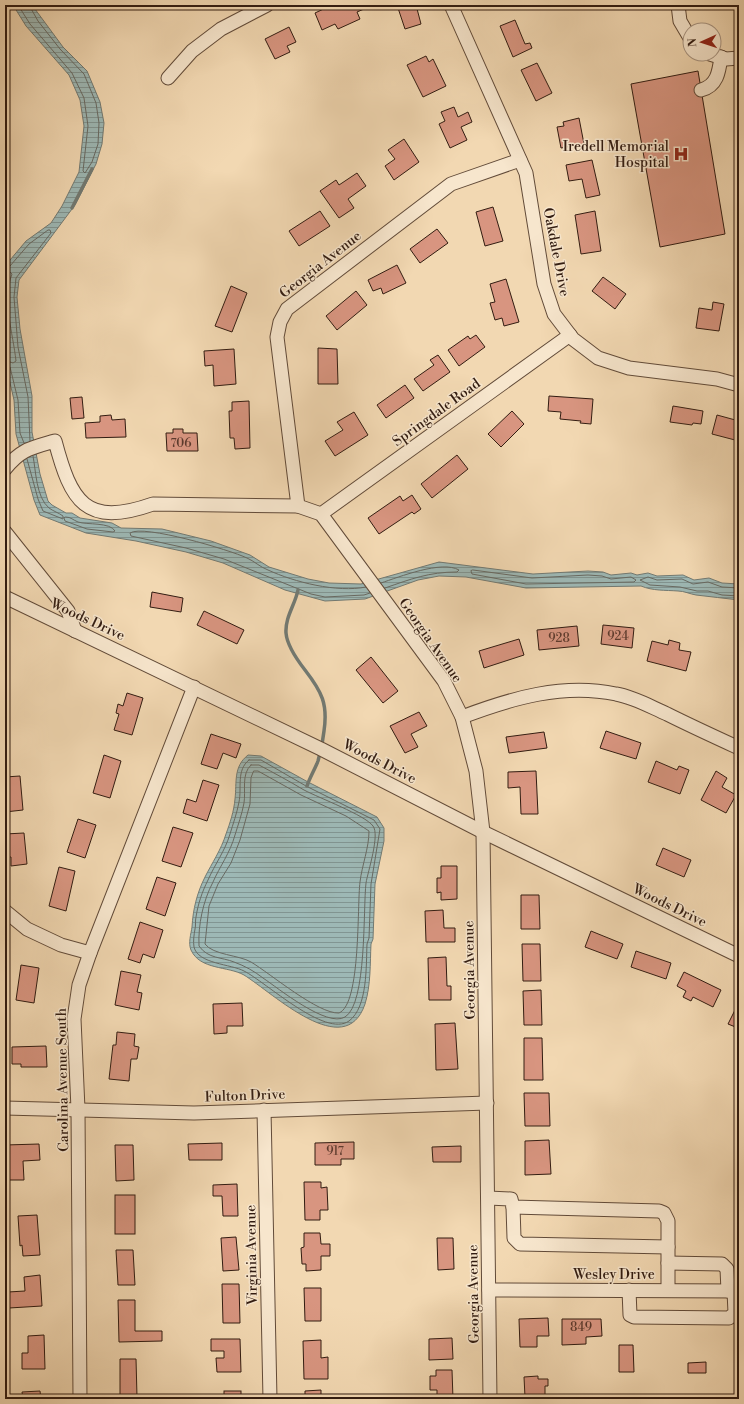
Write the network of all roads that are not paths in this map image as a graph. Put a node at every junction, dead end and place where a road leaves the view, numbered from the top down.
1 (267, 5) edge
2 (451, 5) edge
3 (678, 5) edge
4 (682, 24) edge
5 (722, 58) edge
6 (739, 58) edge
7 (716, 62) edge
8 (168, 78) dead end
9 (701, 90) dead end
10 (520, 160) junction
11 (570, 335) junction
12 (739, 385) edge
13 (5, 469) edge
14 (298, 506) junction
15 (321, 514) junction
16 (5, 532) edge
17 (5, 597) edge
18 (76, 631) junction
19 (194, 687) junction
20 (462, 717) junction
21 (739, 748) edge
22 (483, 832) junction
23 (5, 910) edge
24 (90, 953) junction
25 (739, 956) edge
26 (487, 1103) junction
27 (5, 1108) edge
28 (78, 1110) junction
29 (264, 1110) junction
30 (488, 1198) junction
31 (513, 1207) junction
32 (668, 1247) junction
33 (668, 1263) junction
34 (489, 1290) junction
35 (629, 1290) junction
36 (668, 1290) junction
37 (734, 1291) edge
38 (80, 1399) edge
39 (270, 1399) edge
40 (490, 1399) edge

1 - 8 street
2 - 10 street, Oakdale Drive
3 - 4 street
5 - 6 street
7 - 9 street
10 - 11 street, Oakdale Drive
10 - 14 street, Georgia Avenue
11 - 12 street, Oakdale Drive
11 - 15 street, Springdale Road
13 - 14 street
14 - 15 street
15 - 20 street, Georgia Avenue
16 - 18 street
17 - 18 street, Woods Drive
18 - 19 street, Woods Drive
19 - 22 street, Woods Drive
19 - 24 street, Carolina Avenue South
20 - 21 street
20 - 22 street, Georgia Avenue
22 - 25 street, Woods Drive
22 - 26 street, Georgia Avenue
23 - 24 street
24 - 28 street, Carolina Avenue South
26 - 29 street, Fulton Drive
26 - 30 street, Georgia Avenue
27 - 28 street, Fulton Drive
28 - 29 street, Fulton Drive
28 - 38 street, Carolina Avenue South
29 - 39 street, Virginia Avenue
30 - 31 street
30 - 34 street, Georgia Avenue
31 - 32 street
31 - 32 street
32 - 33 street
33 - 36 street
33 - 37 street
34 - 35 street, Wesley Drive
34 - 40 street, Georgia Avenue
35 - 36 street, Wesley Drive
35 - 37 street
36 - 37 street, Wesley Drive

